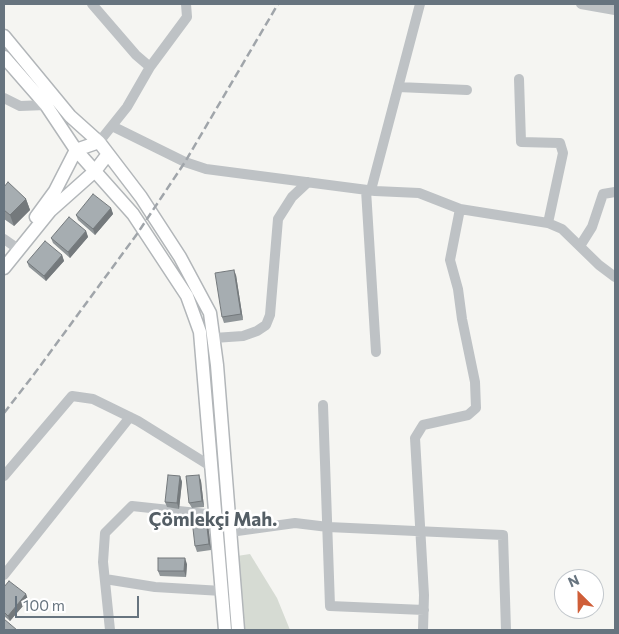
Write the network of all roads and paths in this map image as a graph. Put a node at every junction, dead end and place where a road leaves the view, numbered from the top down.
1 (92, 4) edge
2 (186, 4) edge
3 (420, 4) edge
4 (581, 4) edge
5 (615, 10) edge
6 (4, 36) edge
7 (4, 57) edge
8 (150, 67) junction
9 (519, 79) dead end
10 (398, 87) junction
11 (467, 90) dead end
12 (4, 98) edge
13 (46, 105) junction
14 (112, 126) junction
15 (99, 142) junction
16 (76, 150) junction
17 (108, 154) junction
18 (95, 171) junction
19 (308, 182) junction
20 (368, 190) junction
21 (615, 192) edge
22 (460, 209) junction
23 (548, 224) junction
24 (9, 243) edge
25 (580, 246) junction
26 (4, 258) edge
27 (4, 268) edge
28 (615, 277) edge
29 (214, 338) junction
30 (376, 352) dead end
31 (322, 404) dead end
32 (130, 417) junction
33 (212, 467) junction
34 (4, 476) edge
35 (216, 516) junction
36 (328, 527) junction
37 (421, 531) junction
38 (230, 532) junction
39 (4, 575) edge
40 (105, 579) junction
41 (222, 591) junction
42 (424, 610) junction
43 (110, 630) edge
44 (225, 630) edge
45 (238, 630) edge
46 (423, 630) edge
47 (506, 630) edge

1 - 8 street
2 - 8 street
3 - 10 street
4 - 5 street
6 - 15 main road
7 - 13 main road
8 - 14 street
9 - 23 street
10 - 11 street
10 - 20 street
12 - 13 street
13 - 16 main road
14 - 15 street
14 - 19 street
15 - 16 main road
15 - 17 main road
16 - 18 main road
16 - 24 main road
17 - 18 main road
17 - 29 main road
18 - 27 main road
18 - 33 main road
19 - 20 street
19 - 29 street
20 - 22 street
20 - 30 street
21 - 25 street
22 - 23 street
22 - 37 street
23 - 25 street
24 - 26 main road
25 - 28 street
29 - 38 main road
31 - 36 street
32 - 33 street
32 - 34 street
32 - 39 street
33 - 35 main road
35 - 40 street
35 - 41 main road
36 - 37 street
36 - 38 street
36 - 42 street
37 - 42 street
37 - 47 street
38 - 45 main road
40 - 41 street
40 - 43 street
41 - 44 main road
42 - 46 street

